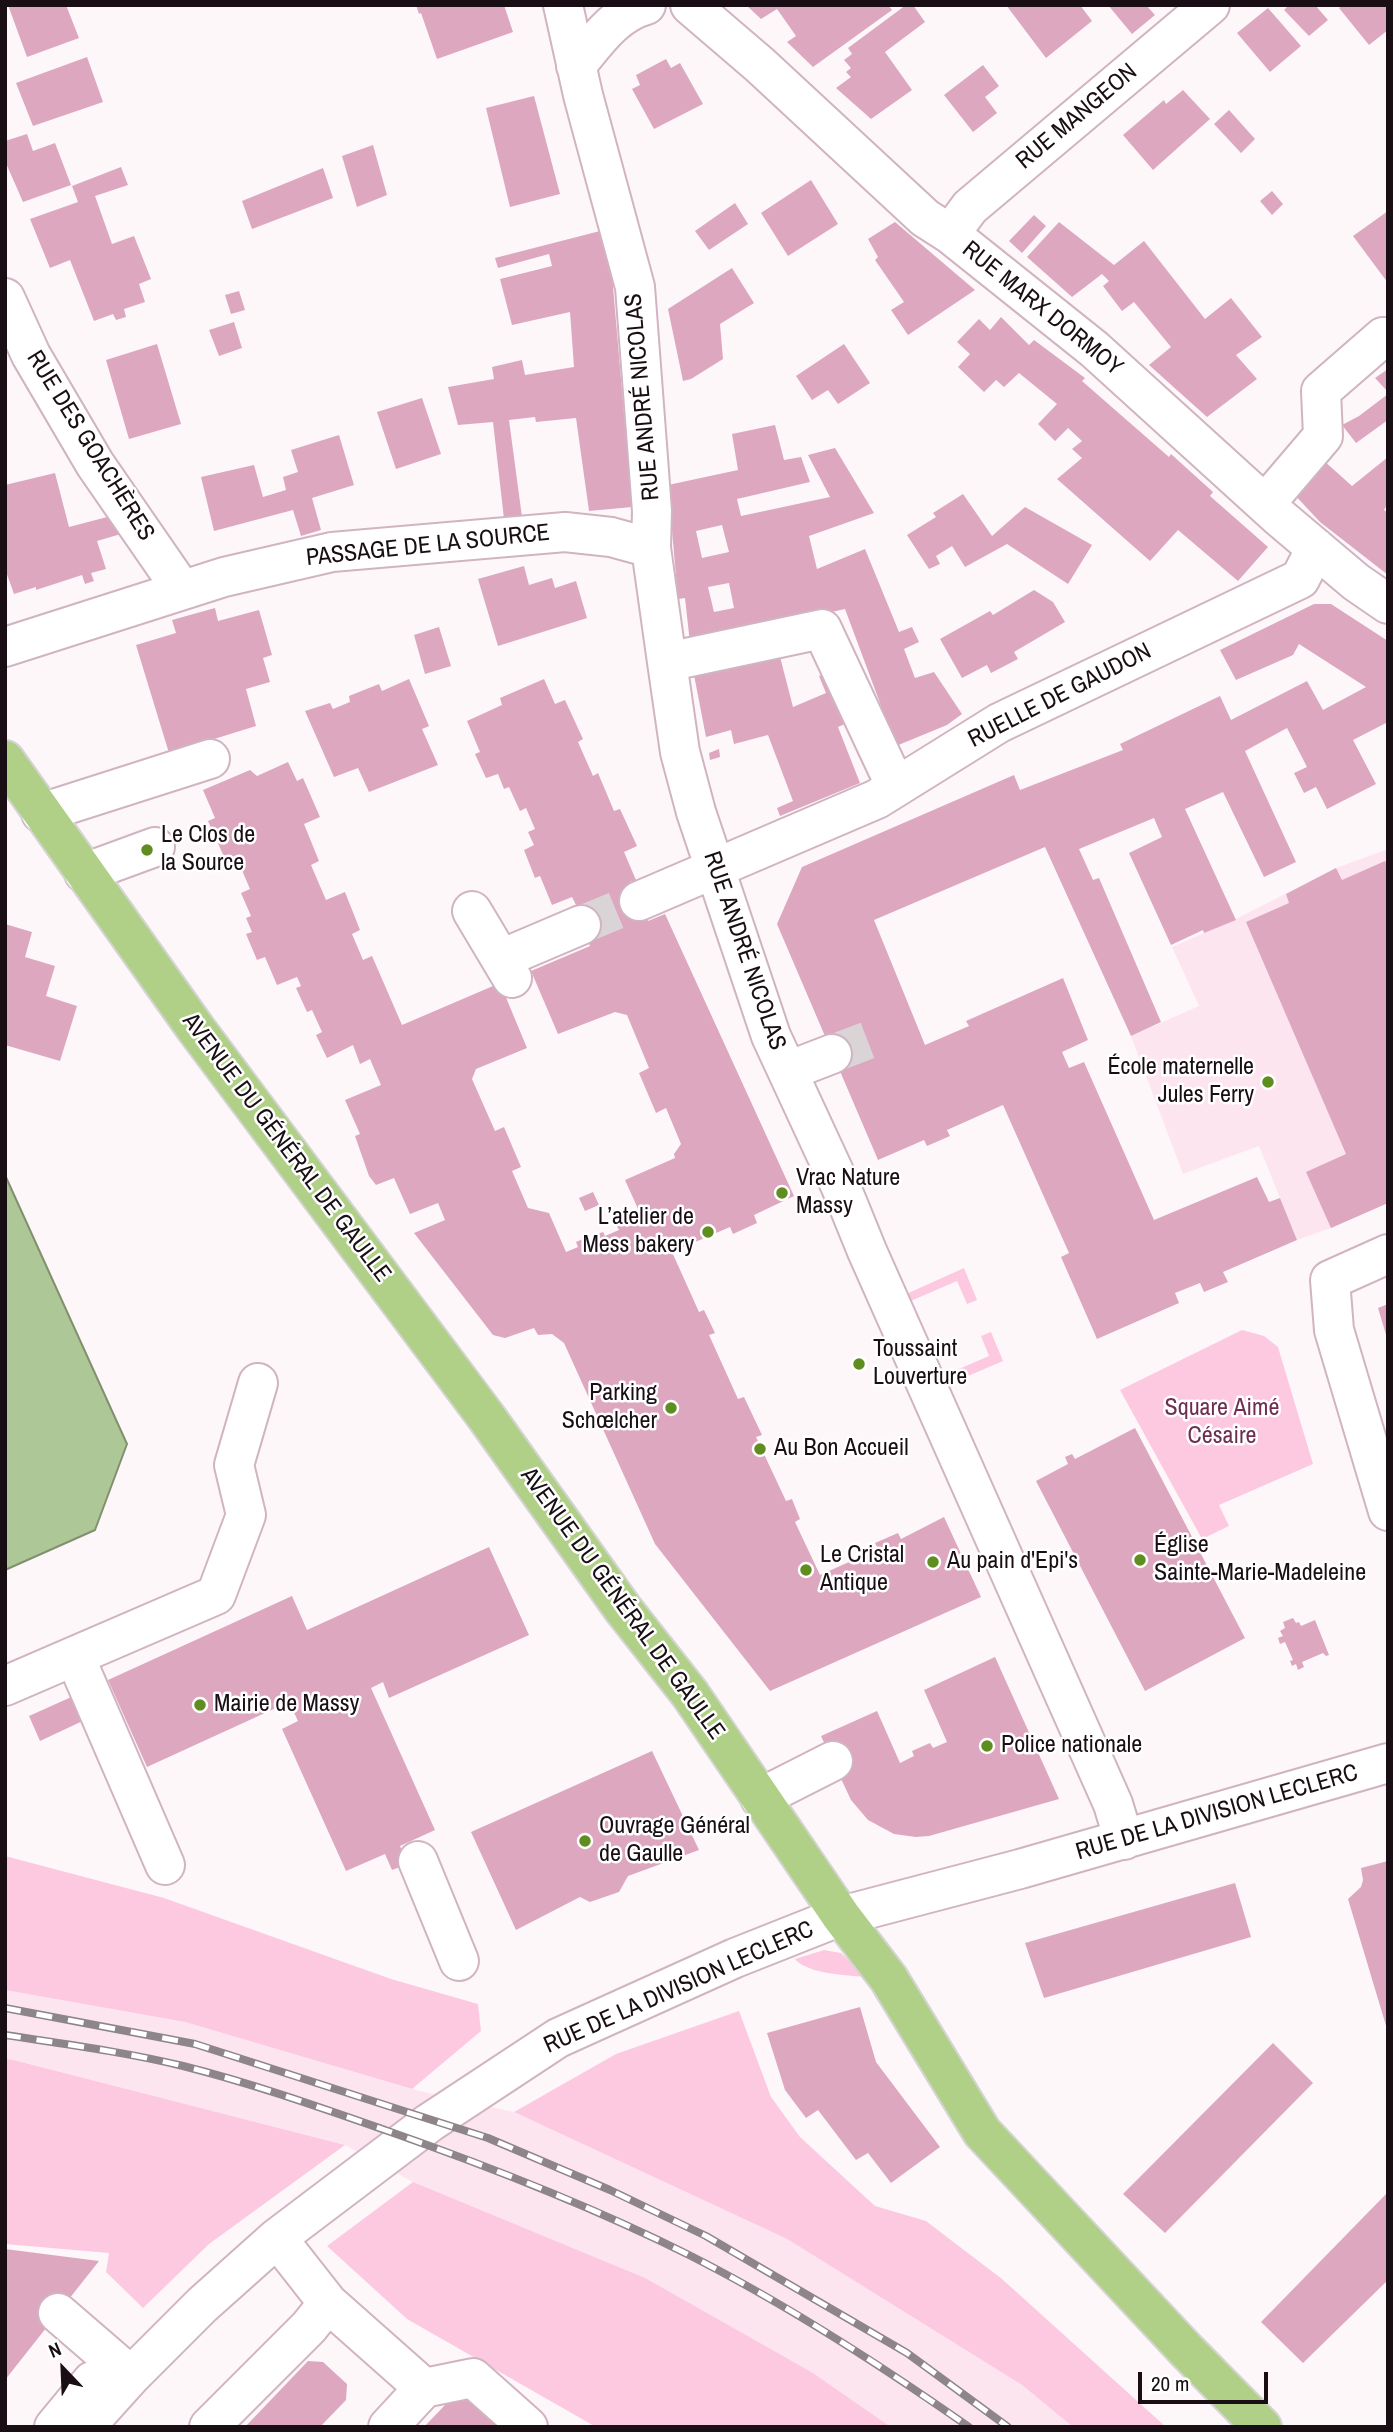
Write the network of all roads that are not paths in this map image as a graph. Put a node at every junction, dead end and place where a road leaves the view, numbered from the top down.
1 (563, 5) edge
2 (646, 5) edge
3 (655, 5) edge
4 (1210, 5) edge
5 (694, 8) edge
6 (576, 66) junction
7 (950, 234) junction
8 (5, 298) edge
9 (1383, 337) dead end
10 (1265, 504) junction
11 (651, 548) junction
12 (1316, 548) junction
13 (182, 590) junction
14 (1388, 604) edge
15 (5, 647) edge
16 (667, 662) junction
17 (210, 759) dead end
18 (5, 760) edge
19 (896, 787) junction
20 (41, 813) junction
21 (155, 847) dead end
22 (716, 869) junction
23 (84, 873) junction
24 (639, 901) tunnel mouth
25 (472, 911) dead end
26 (581, 925) tunnel mouth
27 (832, 1054) tunnel mouth
28 (788, 1071) junction
29 (1388, 1254) edge
30 (258, 1383) dead end
31 (1388, 1511) edge
32 (75, 1657) junction
33 (5, 1686) edge
34 (833, 1761) dead end
35 (1388, 1763) edge
36 (760, 1798) junction
37 (1124, 1840) junction
38 (418, 1861) dead end
39 (165, 1865) dead end
40 (841, 1916) junction
41 (459, 1961) dead end
42 (277, 2238) junction
43 (328, 2303) junction
44 (58, 2313) dead end
45 (121, 2367) junction
46 (424, 2388) junction
47 (101, 2421) edge
48 (54, 2427) edge
49 (209, 2427) edge
50 (388, 2427) edge
51 (528, 2427) edge
52 (1262, 2427) edge

1 - 6 street, RUE ANDRÉ NICOLAS
2 - 6 street
3 - 5 street, RUE MARX DORMOY
4 - 7 street, RUE MANGEON
5 - 7 street, RUE MARX DORMOY
6 - 11 street, RUE ANDRÉ NICOLAS
7 - 10 street, RUE MARX DORMOY
8 - 13 street, RUE DES GOACHÈRES
9 - 10 street
10 - 12 street, RUE MARX DORMOY
11 - 13 street, PASSAGE DE LA SOURCE
11 - 16 street, RUE ANDRÉ NICOLAS
12 - 14 street, RUE MARX DORMOY
12 - 19 street, RUELLE DE GAUDON
13 - 15 street, PASSAGE DE LA SOURCE
16 - 19 street
16 - 22 street, RUE ANDRÉ NICOLAS
17 - 20 street
18 - 20 main road, AVENUE DU GÉNÉRAL DE GAULLE
19 - 22 street, RUELLE DE GAUDON
20 - 23 main road, AVENUE DU GÉNÉRAL DE GAULLE
21 - 23 street
22 - 24 street, RUELLE DE GAUDON
22 - 28 street, RUE ANDRÉ NICOLAS
23 - 36 main road, AVENUE DU GÉNÉRAL DE GAULLE
25 - 26 street
27 - 28 street
28 - 37 street, RUE ANDRÉ NICOLAS
29 - 31 street
30 - 32 street
32 - 33 street
32 - 39 street
34 - 36 street
35 - 37 street, RUE DE LA DIVISION LECLERC
36 - 40 main road, AVENUE DU GÉNÉRAL DE GAULLE
37 - 40 street, RUE DE LA DIVISION LECLERC
38 - 41 street
40 - 42 street, RUE DE LA DIVISION LECLERC
40 - 52 main road, AVENUE DU GÉNÉRAL DE GAULLE
42 - 43 street
42 - 45 street, RUE DE LA DIVISION LECLERC
43 - 46 street
43 - 49 street
44 - 45 street
45 - 47 street, RUE DE LA DIVISION LECLERC
45 - 48 street
46 - 50 street
46 - 51 street

